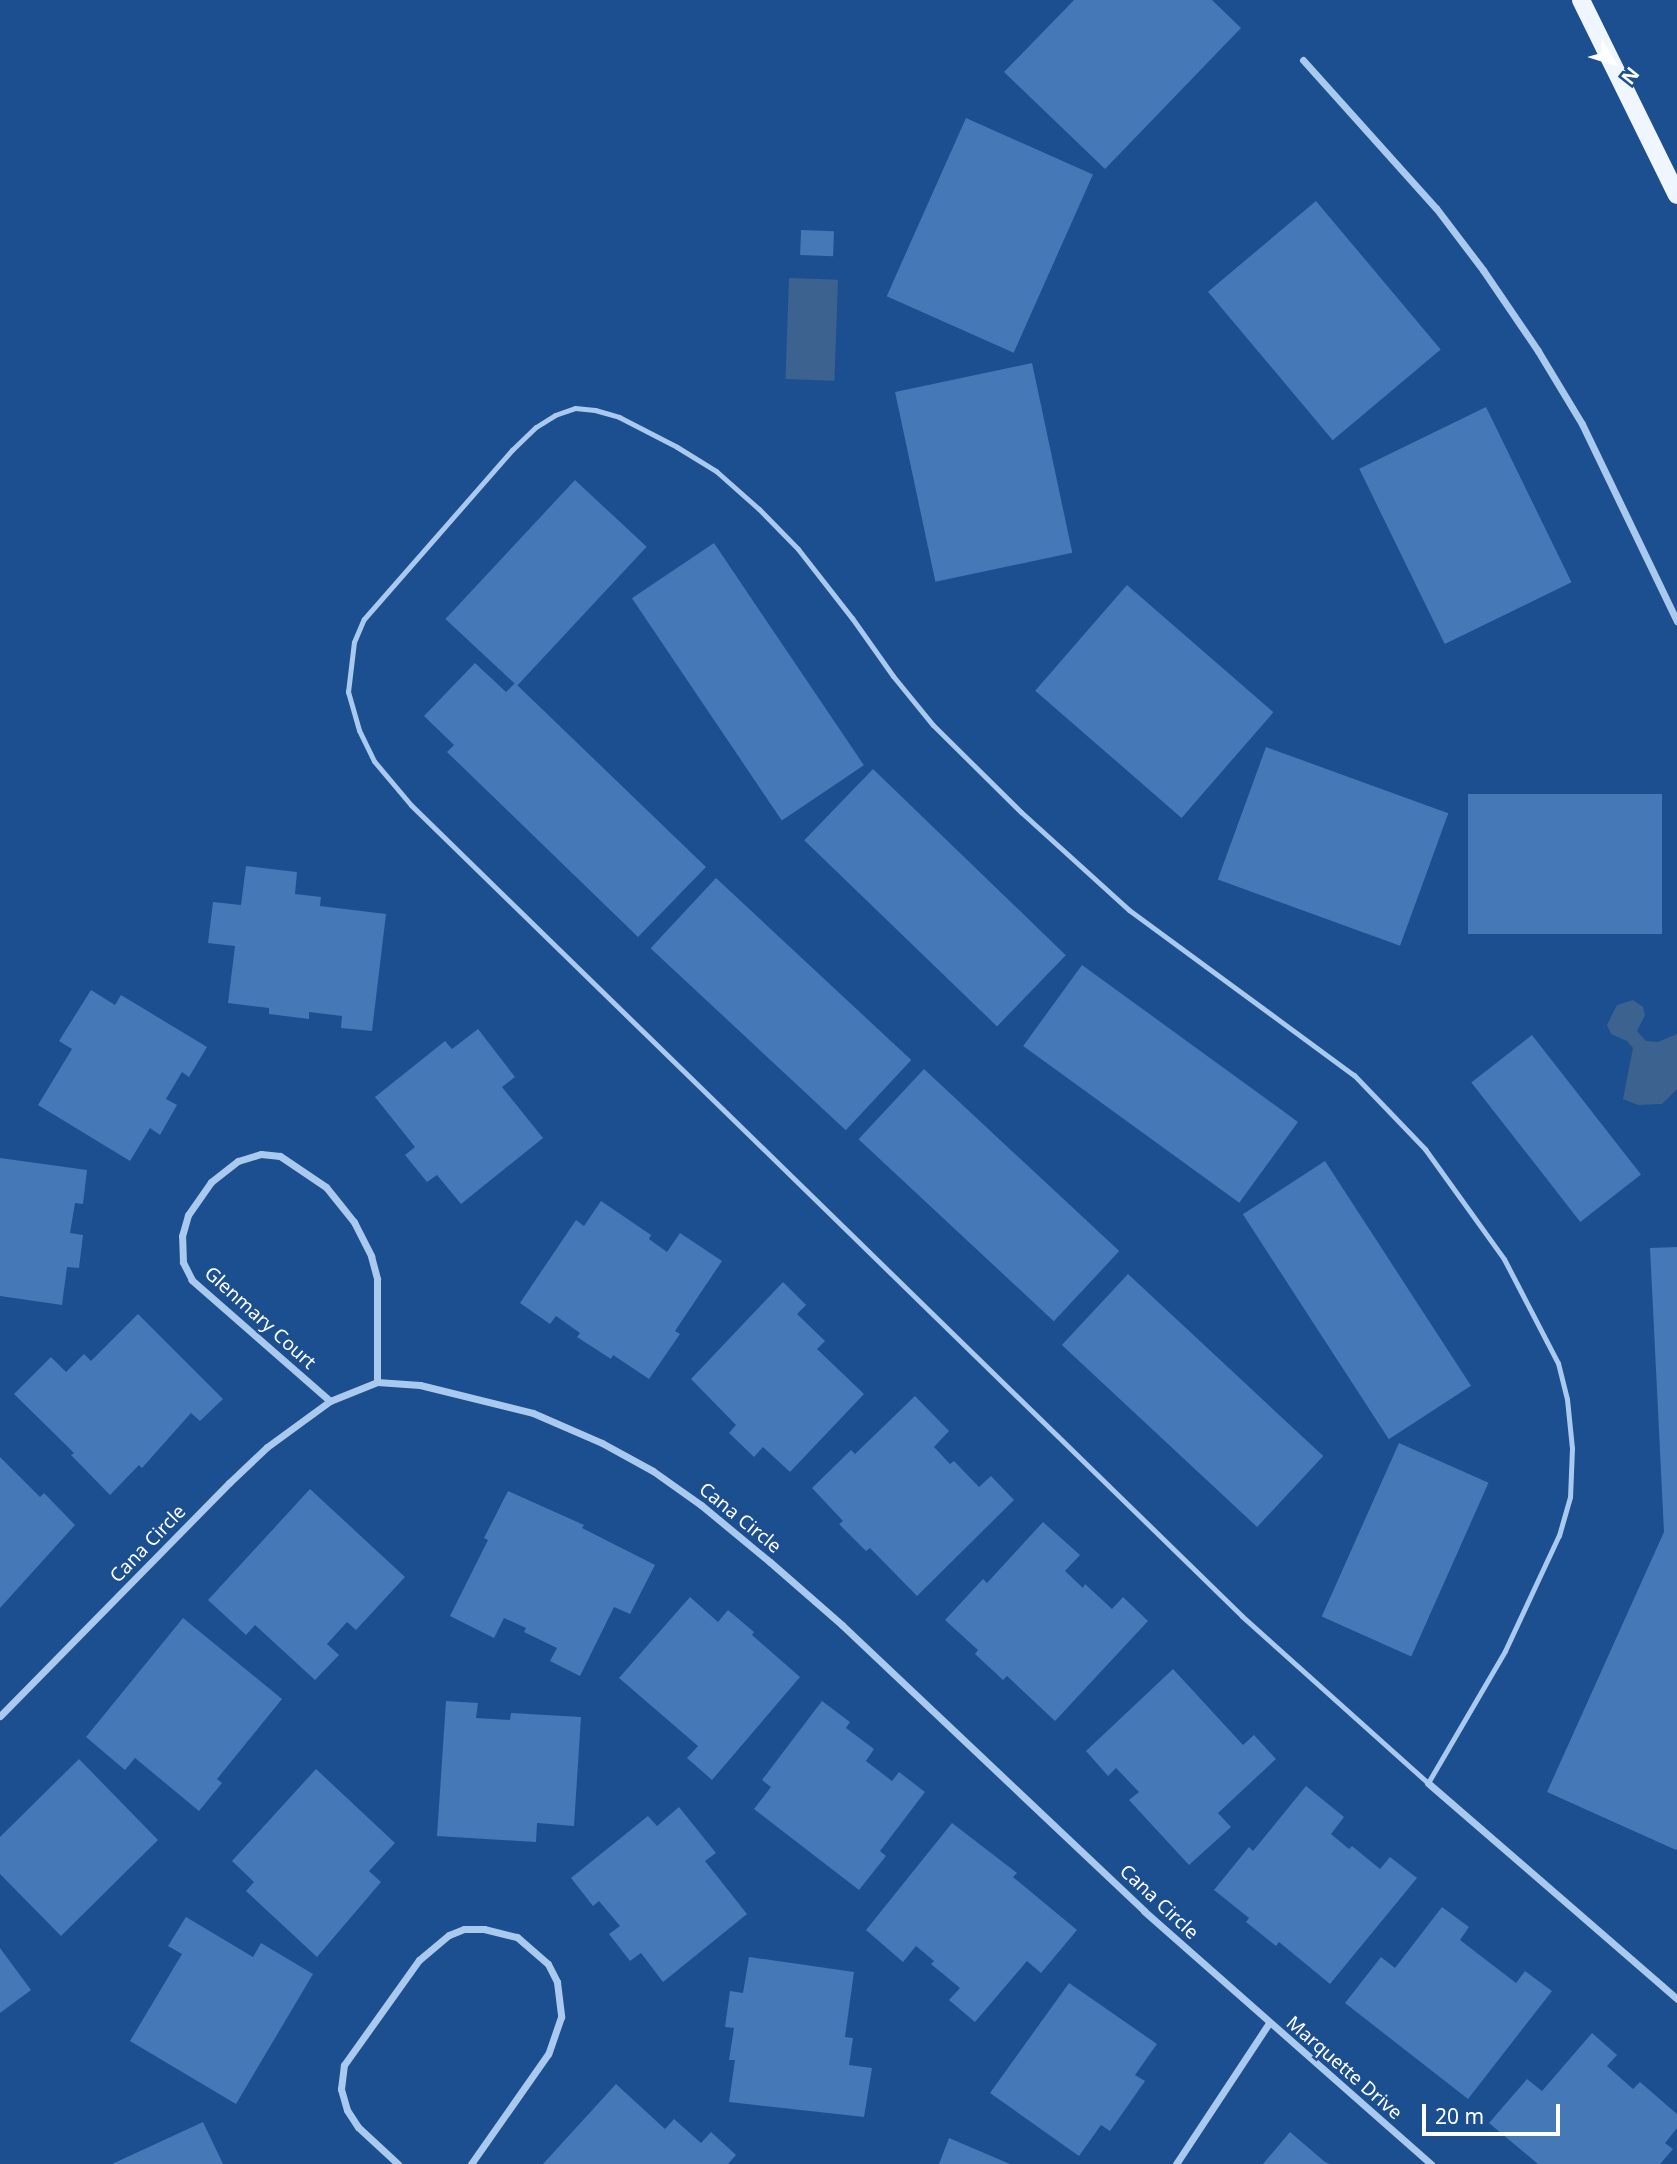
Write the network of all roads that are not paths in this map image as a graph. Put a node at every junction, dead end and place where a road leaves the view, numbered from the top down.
1 (1581, 0) edge
2 (1303, 60) dead end
3 (1677, 195) edge
4 (1677, 621) edge
5 (377, 1382) junction
6 (330, 1401) junction
7 (0, 1716) edge
8 (1428, 1783) junction
9 (1677, 1999) edge
10 (1269, 2023) junction
11 (398, 2164) edge
12 (471, 2164) edge
13 (1177, 2164) edge
14 (1431, 2164) edge

1 - 3 main road
2 - 4 street
5 - 6 street, Cana Circle
5 - 6 street, Glenmary Court
5 - 10 street, Cana Circle
6 - 7 street, Cana Circle
8 - 8 lane
8 - 9 street
10 - 13 street
10 - 14 street, Marquette Drive
11 - 12 street

